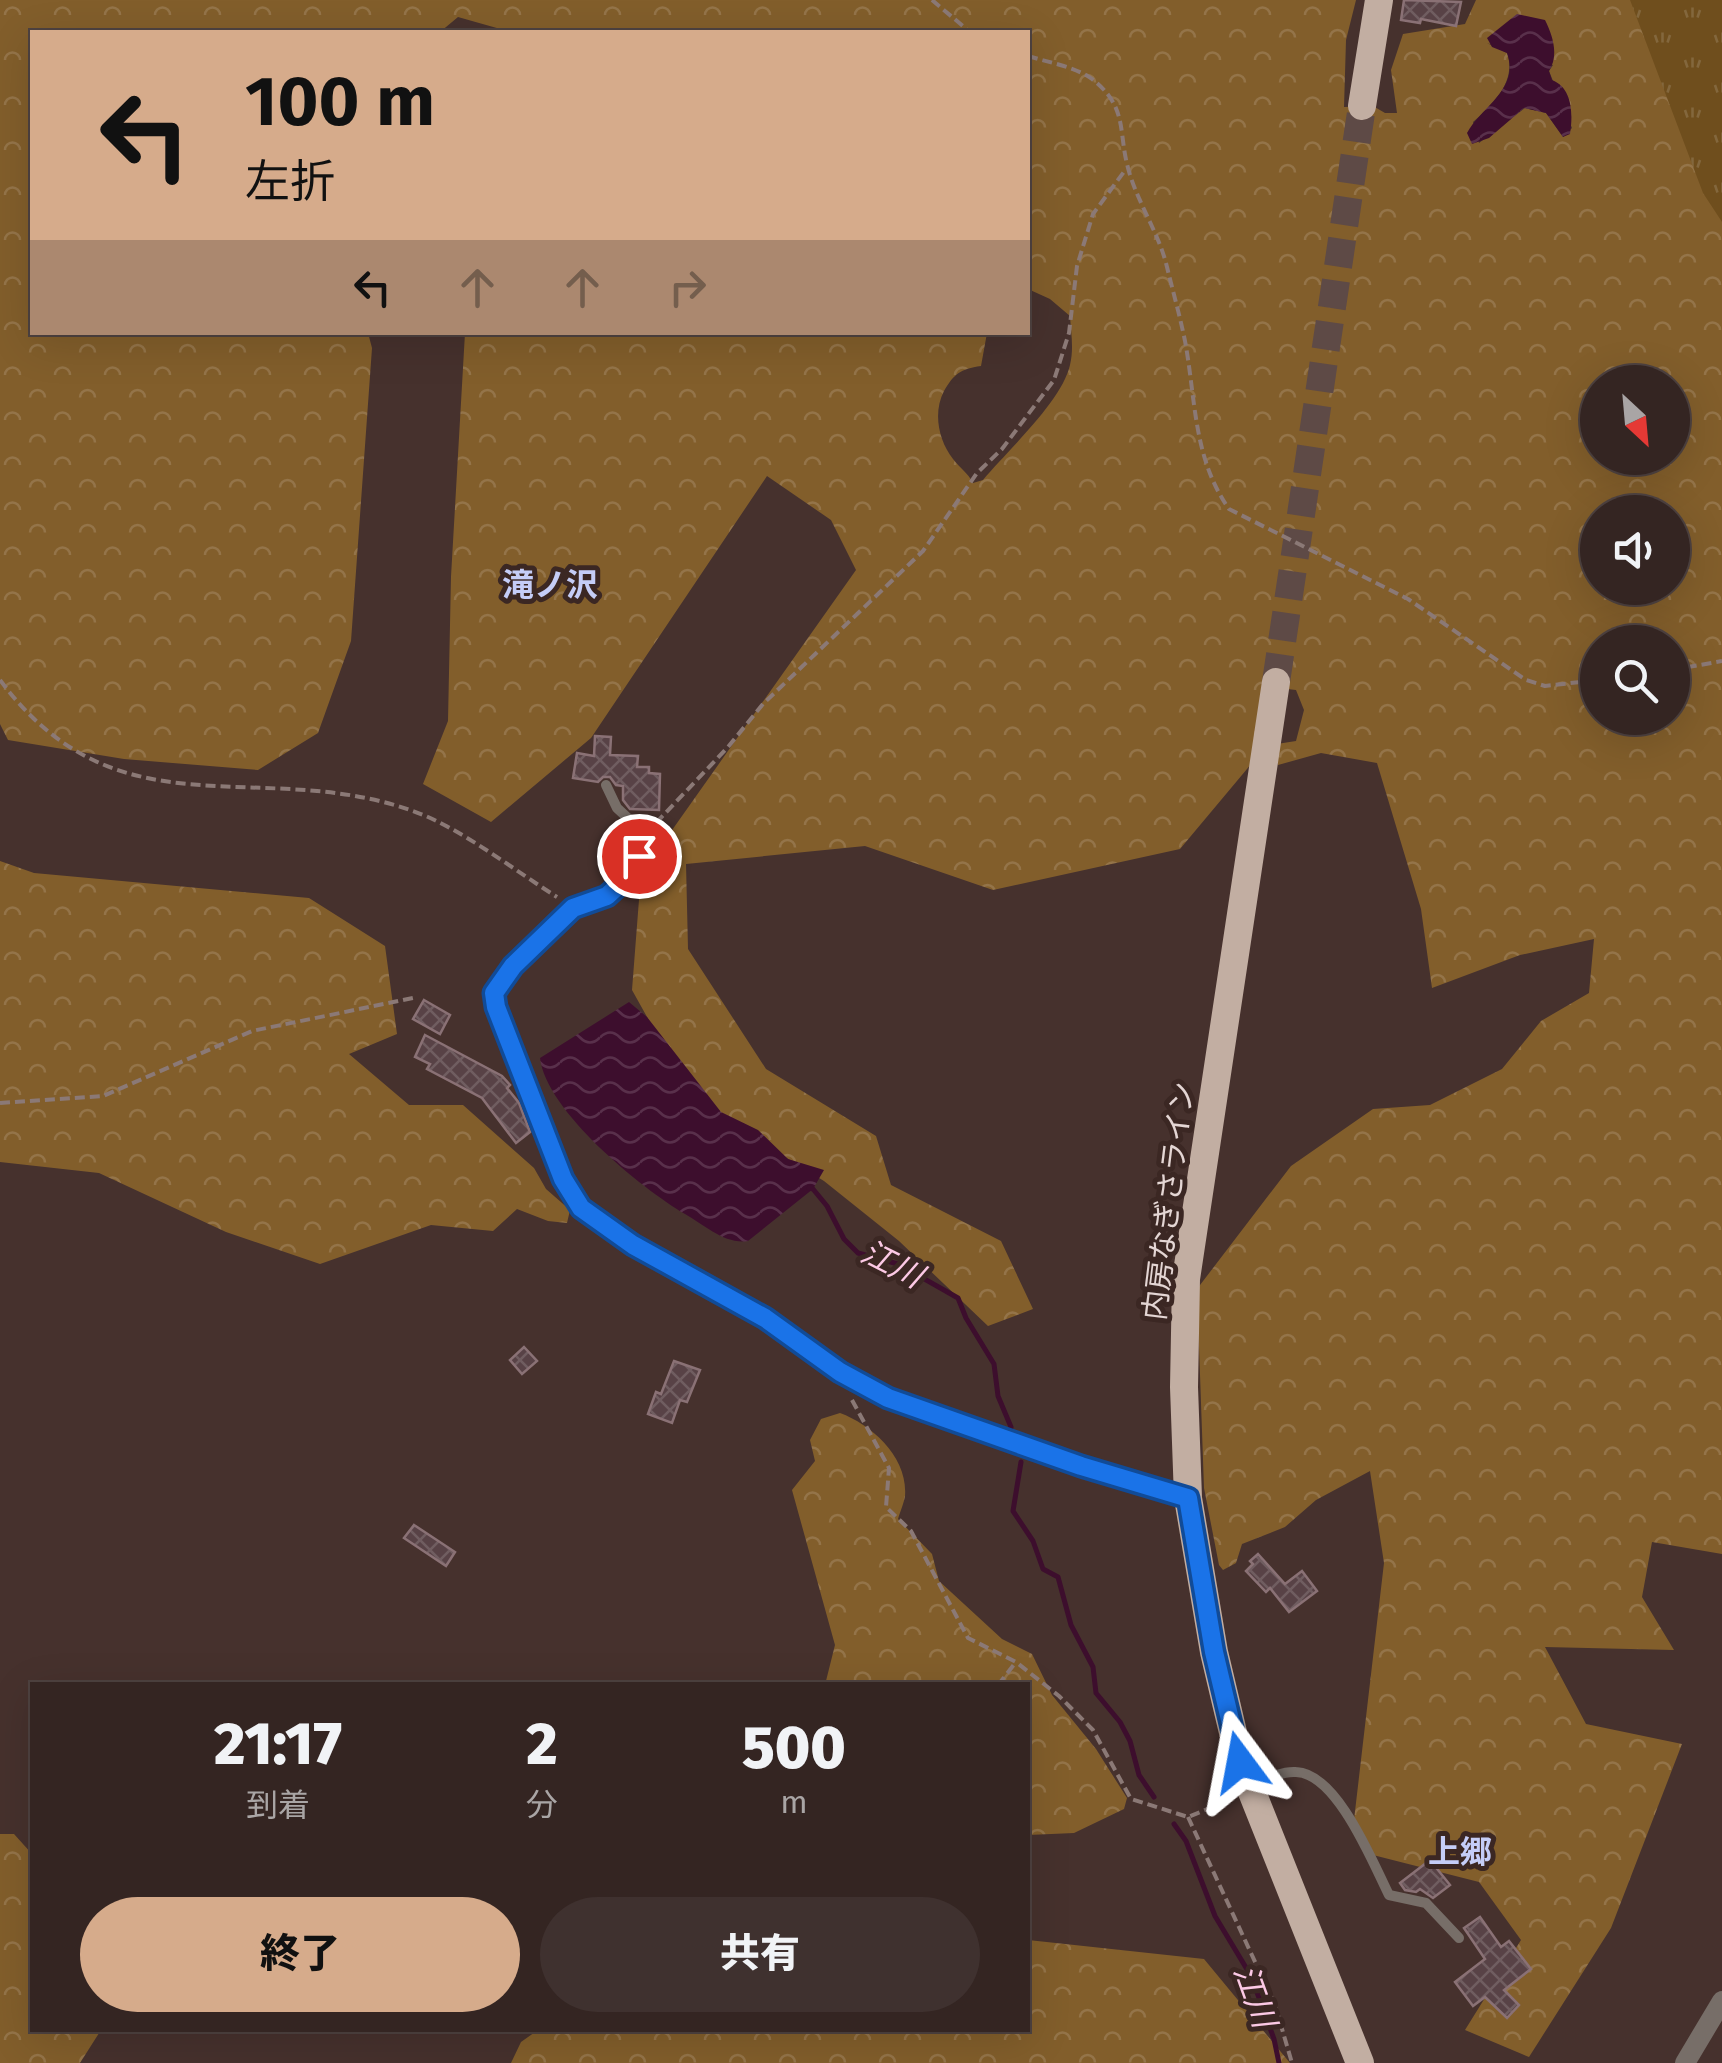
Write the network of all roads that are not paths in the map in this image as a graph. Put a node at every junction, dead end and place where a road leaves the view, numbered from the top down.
1 (1379, 0) edge
2 (1362, 106) tunnel mouth
3 (1276, 682) tunnel mouth
4 (606, 785) dead end
5 (573, 908) joint
6 (1188, 1498) junction
7 (1250, 1789) junction
8 (1458, 1938) dead end
9 (1722, 2000) edge
10 (1360, 2063) edge
11 (1685, 2063) edge

1 - 2 highway
3 - 6 highway, 内房なぎさライン
4 - 5 lane
5 - 6 street
6 - 7 highway, 内房なぎさライン
7 - 8 lane
7 - 10 highway, 内房なぎさライン
9 - 11 street

